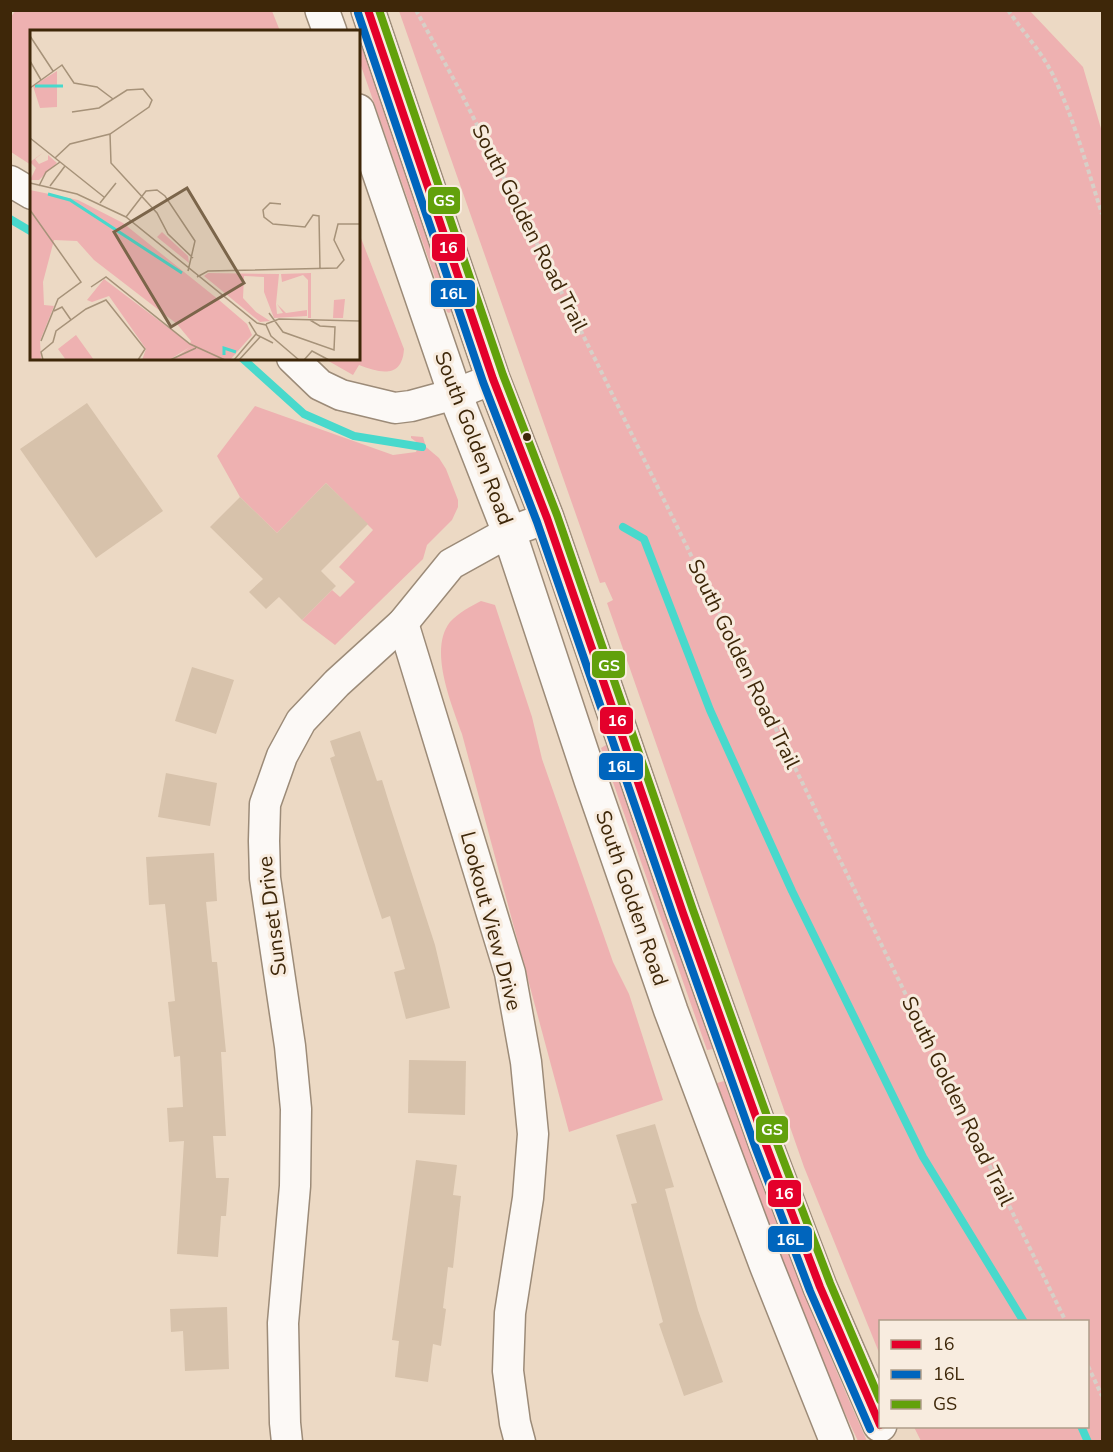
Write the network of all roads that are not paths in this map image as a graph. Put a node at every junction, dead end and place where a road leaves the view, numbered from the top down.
1 (322, 10) edge
2 (368, 10) edge
3 (329, 30) edge
4 (360, 117) edge
5 (10, 181) edge
6 (30, 193) edge
7 (294, 360) edge
8 (493, 379) junction
9 (455, 394) junction
10 (547, 518) junction
11 (509, 532) junction
12 (403, 623) junction
13 (879, 1421) edge
14 (882, 1428) edge
15 (287, 1442) edge
16 (520, 1442) edge
17 (837, 1442) edge
18 (888, 1442) edge

1 - 3 main road
2 - 8 main road, South Golden Road
4 - 9 main road, South Golden Road
5 - 6 street
7 - 9 street
8 - 9 street
8 - 10 main road, South Golden Road
9 - 11 main road, South Golden Road
10 - 11 street, Sunset Drive
10 - 13 main road, South Golden Road
11 - 12 street, Sunset Drive
11 - 17 main road, South Golden Road
12 - 15 street, Sunset Drive
12 - 16 street, Lookout View Drive
14 - 18 main road, South Golden Road

